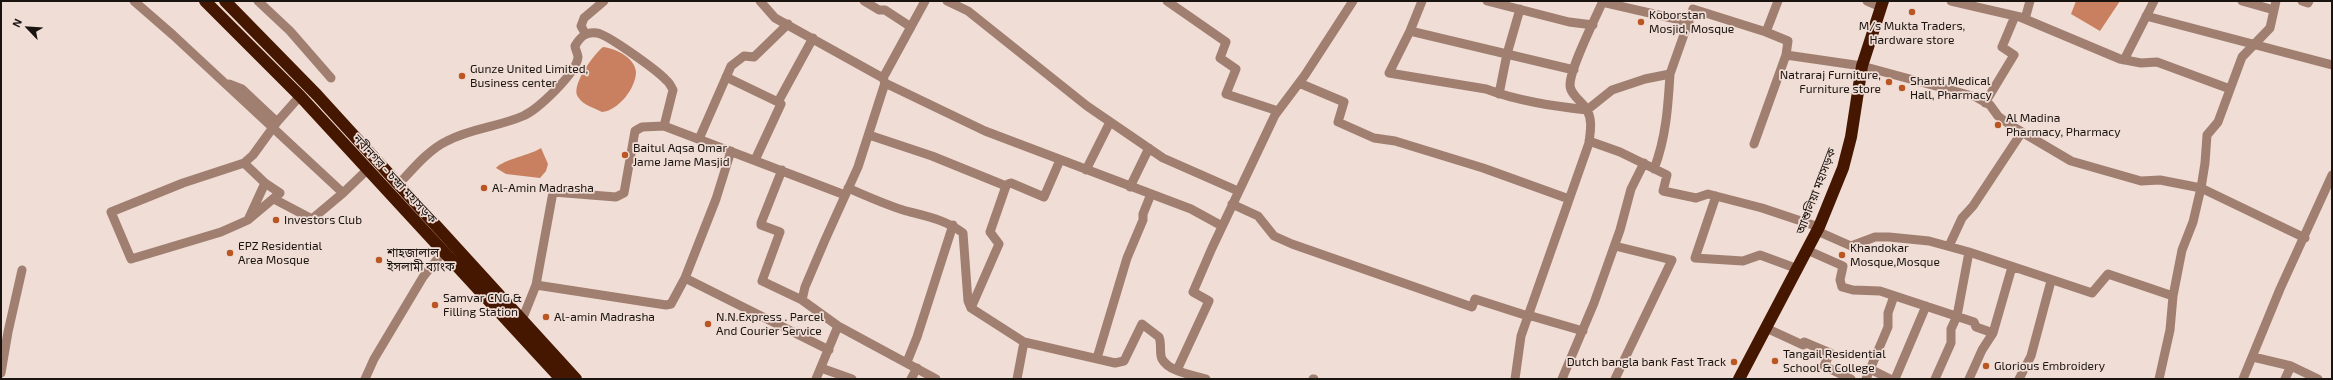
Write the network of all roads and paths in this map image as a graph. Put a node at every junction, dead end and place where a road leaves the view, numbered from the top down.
1 (134, 1) edge
2 (205, 1) edge
3 (225, 1) edge
4 (258, 1) edge
5 (604, 1) edge
6 (760, 1) edge
7 (864, 1) edge
8 (925, 1) edge
9 (947, 1) edge
10 (1353, 1) edge
11 (1422, 1) edge
12 (1487, 1) edge
13 (1778, 1) edge
14 (1867, 1) edge
15 (1951, 1) edge
16 (2030, 1) edge
17 (2154, 1) edge
18 (2242, 1) edge
19 (2302, 1) edge
20 (2309, 1) edge
21 (1171, 2) edge
22 (1603, 2) edge
23 (959, 3) edge
24 (1882, 4) edge
25 (2275, 5) edge
26 (1520, 8) junction
27 (2015, 16) junction
28 (2146, 16) junction
29 (2025, 19) junction
30 (1689, 22) junction
31 (788, 24) junction
32 (1593, 25) junction
33 (911, 27) junction
34 (1410, 31) junction
35 (1766, 32) junction
36 (585, 33) junction
37 (813, 38) junction
38 (2256, 44) junction
39 (1507, 54) junction
40 (1786, 55) junction
41 (2124, 60) junction
42 (2332, 65) edge
43 (1862, 66) junction
44 (1574, 70) junction
45 (1670, 74) junction
46 (726, 77) junction
47 (331, 78) dead end
48 (884, 80) junction
49 (1299, 83) junction
50 (2230, 89) junction
51 (1499, 94) junction
52 (300, 96) junction
53 (778, 102) junction
54 (1985, 103) junction
55 (1587, 110) junction
56 (1278, 111) junction
57 (1110, 122) junction
58 (275, 125) junction
59 (664, 126) junction
60 (2022, 132) junction
61 (869, 135) junction
62 (699, 139) junction
63 (1589, 141) junction
64 (1754, 144) dead end
65 (1149, 148) junction
66 (731, 151) junction
67 (755, 160) junction
68 (1060, 160) junction
69 (244, 162) junction
70 (1644, 164) junction
71 (1654, 169) junction
72 (367, 170) junction
73 (782, 170) junction
74 (1086, 170) junction
75 (2332, 175) edge
76 (265, 183) junction
77 (398, 186) junction
78 (1006, 186) junction
79 (1130, 187) junction
80 (2200, 188) junction
81 (1238, 191) junction
82 (846, 192) junction
83 (343, 193) junction
84 (1151, 194) junction
85 (1716, 196) junction
86 (274, 199) junction
87 (1570, 199) junction
88 (1232, 204) junction
89 (248, 220) junction
90 (953, 225) junction
91 (1222, 226) junction
92 (1818, 229) junction
93 (2305, 238) junction
94 (1614, 246) junction
95 (1949, 246) junction
96 (1807, 250) junction
97 (443, 252) junction
98 (1969, 252) junction
99 (2012, 267) junction
100 (1798, 269) junction
101 (22, 270) dead end
102 (685, 278) junction
103 (2051, 281) junction
104 (536, 285) junction
105 (1894, 296) junction
106 (2173, 296) junction
107 (802, 300) junction
108 (1926, 306) junction
109 (971, 308) junction
110 (1528, 316) junction
111 (1957, 316) junction
112 (522, 320) junction
113 (838, 326) junction
114 (1766, 328) junction
115 (1583, 331) junction
116 (1993, 333) junction
117 (1024, 342) junction
118 (829, 350) junction
119 (2253, 357) junction
120 (1097, 358) junction
121 (907, 362) junction
122 (2291, 366) junction
123 (821, 368) junction
124 (916, 368) junction
125 (1870, 369) junction
126 (1177, 370) junction
127 (1, 373) edge
128 (365, 379) edge
129 (561, 379) edge
130 (576, 379) edge
131 (816, 379) edge
132 (852, 379) edge
133 (911, 379) edge
134 (936, 379) edge
135 (1018, 379) edge
136 (1206, 379) edge
137 (1515, 379) edge
138 (1562, 379) edge
139 (1615, 379) edge
140 (1739, 379) edge
141 (1851, 379) edge
142 (1866, 379) edge
143 (1890, 379) edge
144 (1895, 379) edge
145 (1935, 379) edge
146 (1969, 379) edge
147 (2019, 379) edge
148 (2159, 379) edge
149 (2243, 379) edge
150 (2285, 379) edge
151 (2318, 379) edge

1 - 58 street
2 - 52 highway, নবীনগর - চন্দ্রা মহাসড়ক
3 - 77 highway, নবীনগর - চন্দ্রা মহাসড়ক
4 - 47 street
5 - 36 street
6 - 31 street
7 - 33 street
8 - 33 street
9 - 23 street
10 - 49 street
11 - 34 street
12 - 26 street
13 - 35 street
14 - 24 street
15 - 27 street
16 - 29 street
17 - 28 street
18 - 25 street
19 - 20 street
21 - 56 street
22 - 30 street
22 - 32 street
23 - 57 street
24 - 43 highway, আশুলিয়া মহাসড়ক
25 - 38 street
26 - 32 street
26 - 39 street
27 - 29 street
27 - 54 street
28 - 38 street
28 - 41 street
29 - 41 street
30 - 35 street
30 - 45 street
31 - 37 street
31 - 46 street
32 - 44 street
33 - 48 street
34 - 39 street
34 - 51 street
35 - 40 street
36 - 59 street
36 - 77 street
37 - 48 street
37 - 53 street
38 - 42 street
38 - 50 street
39 - 44 street
39 - 51 street
40 - 43 street
40 - 64 street
41 - 50 street
43 - 54 street
43 - 92 highway, আশুলিয়া মহাসড়ক
44 - 55 street
45 - 55 street
45 - 71 street
46 - 53 street
46 - 62 street
48 - 61 street
48 - 68 street
49 - 56 street
49 - 87 street
50 - 80 street
51 - 55 street
52 - 58 street
52 - 72 highway, নবীনগর - চন্দ্রা মহাসড়ক
53 - 67 street
54 - 60 street
55 - 63 street
56 - 81 street
57 - 65 street
57 - 74 street
58 - 69 street
58 - 83 street
59 - 62 street
59 - 104 street
60 - 80 street
60 - 95 street
61 - 78 street
61 - 82 street
62 - 66 street
63 - 70 street
63 - 87 street
65 - 79 street
65 - 81 street
66 - 67 street
66 - 102 street
67 - 73 street
68 - 74 street
68 - 78 street
69 - 76 street
69 - 89 street
70 - 71 street
70 - 94 street
71 - 85 street
72 - 83 street
72 - 97 highway, নবীনগর - চন্দ্রা মহাসড়ক
73 - 82 street
73 - 107 street
74 - 79 street
75 - 93 street
76 - 86 street
76 - 89 street
77 - 112 highway, নবীনগর - চন্দ্রা মহাসড়ক
78 - 109 street
79 - 84 street
80 - 93 street
80 - 106 street
81 - 88 street
82 - 90 street
82 - 107 street
83 - 86 street
84 - 91 street
84 - 120 street
85 - 92 street
85 - 100 street
86 - 89 street
87 - 110 street
88 - 91 street
88 - 110 street
90 - 109 street
90 - 121 street
91 - 126 street
92 - 95 street
92 - 96 highway, আশুলিয়া মহাসড়ক
93 - 119 street
94 - 115 street
94 - 139 street
95 - 98 street
96 - 100 highway, আশুলিয়া মহাসড়ক
96 - 105 street
97 - 128 street
97 - 129 highway, নবীনগর - চন্দ্রা মহাসড়ক
98 - 99 street
98 - 111 street
99 - 103 street
99 - 116 street
100 - 114 highway, আশুলিয়া মহাসড়ক
101 - 127 street
102 - 104 street
102 - 118 street
103 - 106 street
103 - 147 street
104 - 112 street
105 - 108 street
105 - 125 street
106 - 148 street
107 - 113 street
108 - 111 street
108 - 144 street
109 - 117 street
110 - 115 street
110 - 137 street
111 - 116 street
111 - 145 street
112 - 130 highway, নবীনগর - চন্দ্রা মহাসড়ক
113 - 118 street
113 - 121 street
114 - 140 highway, আশুলিয়া মহাসড়ক
114 - 141 street
115 - 138 street
116 - 146 street
117 - 120 street
117 - 135 street
118 - 123 street
119 - 122 street
119 - 149 street
120 - 126 street
121 - 124 street
122 - 150 street
122 - 151 street
123 - 131 street
123 - 132 street
124 - 133 street
124 - 134 street
125 - 142 street
125 - 143 street
126 - 136 street

